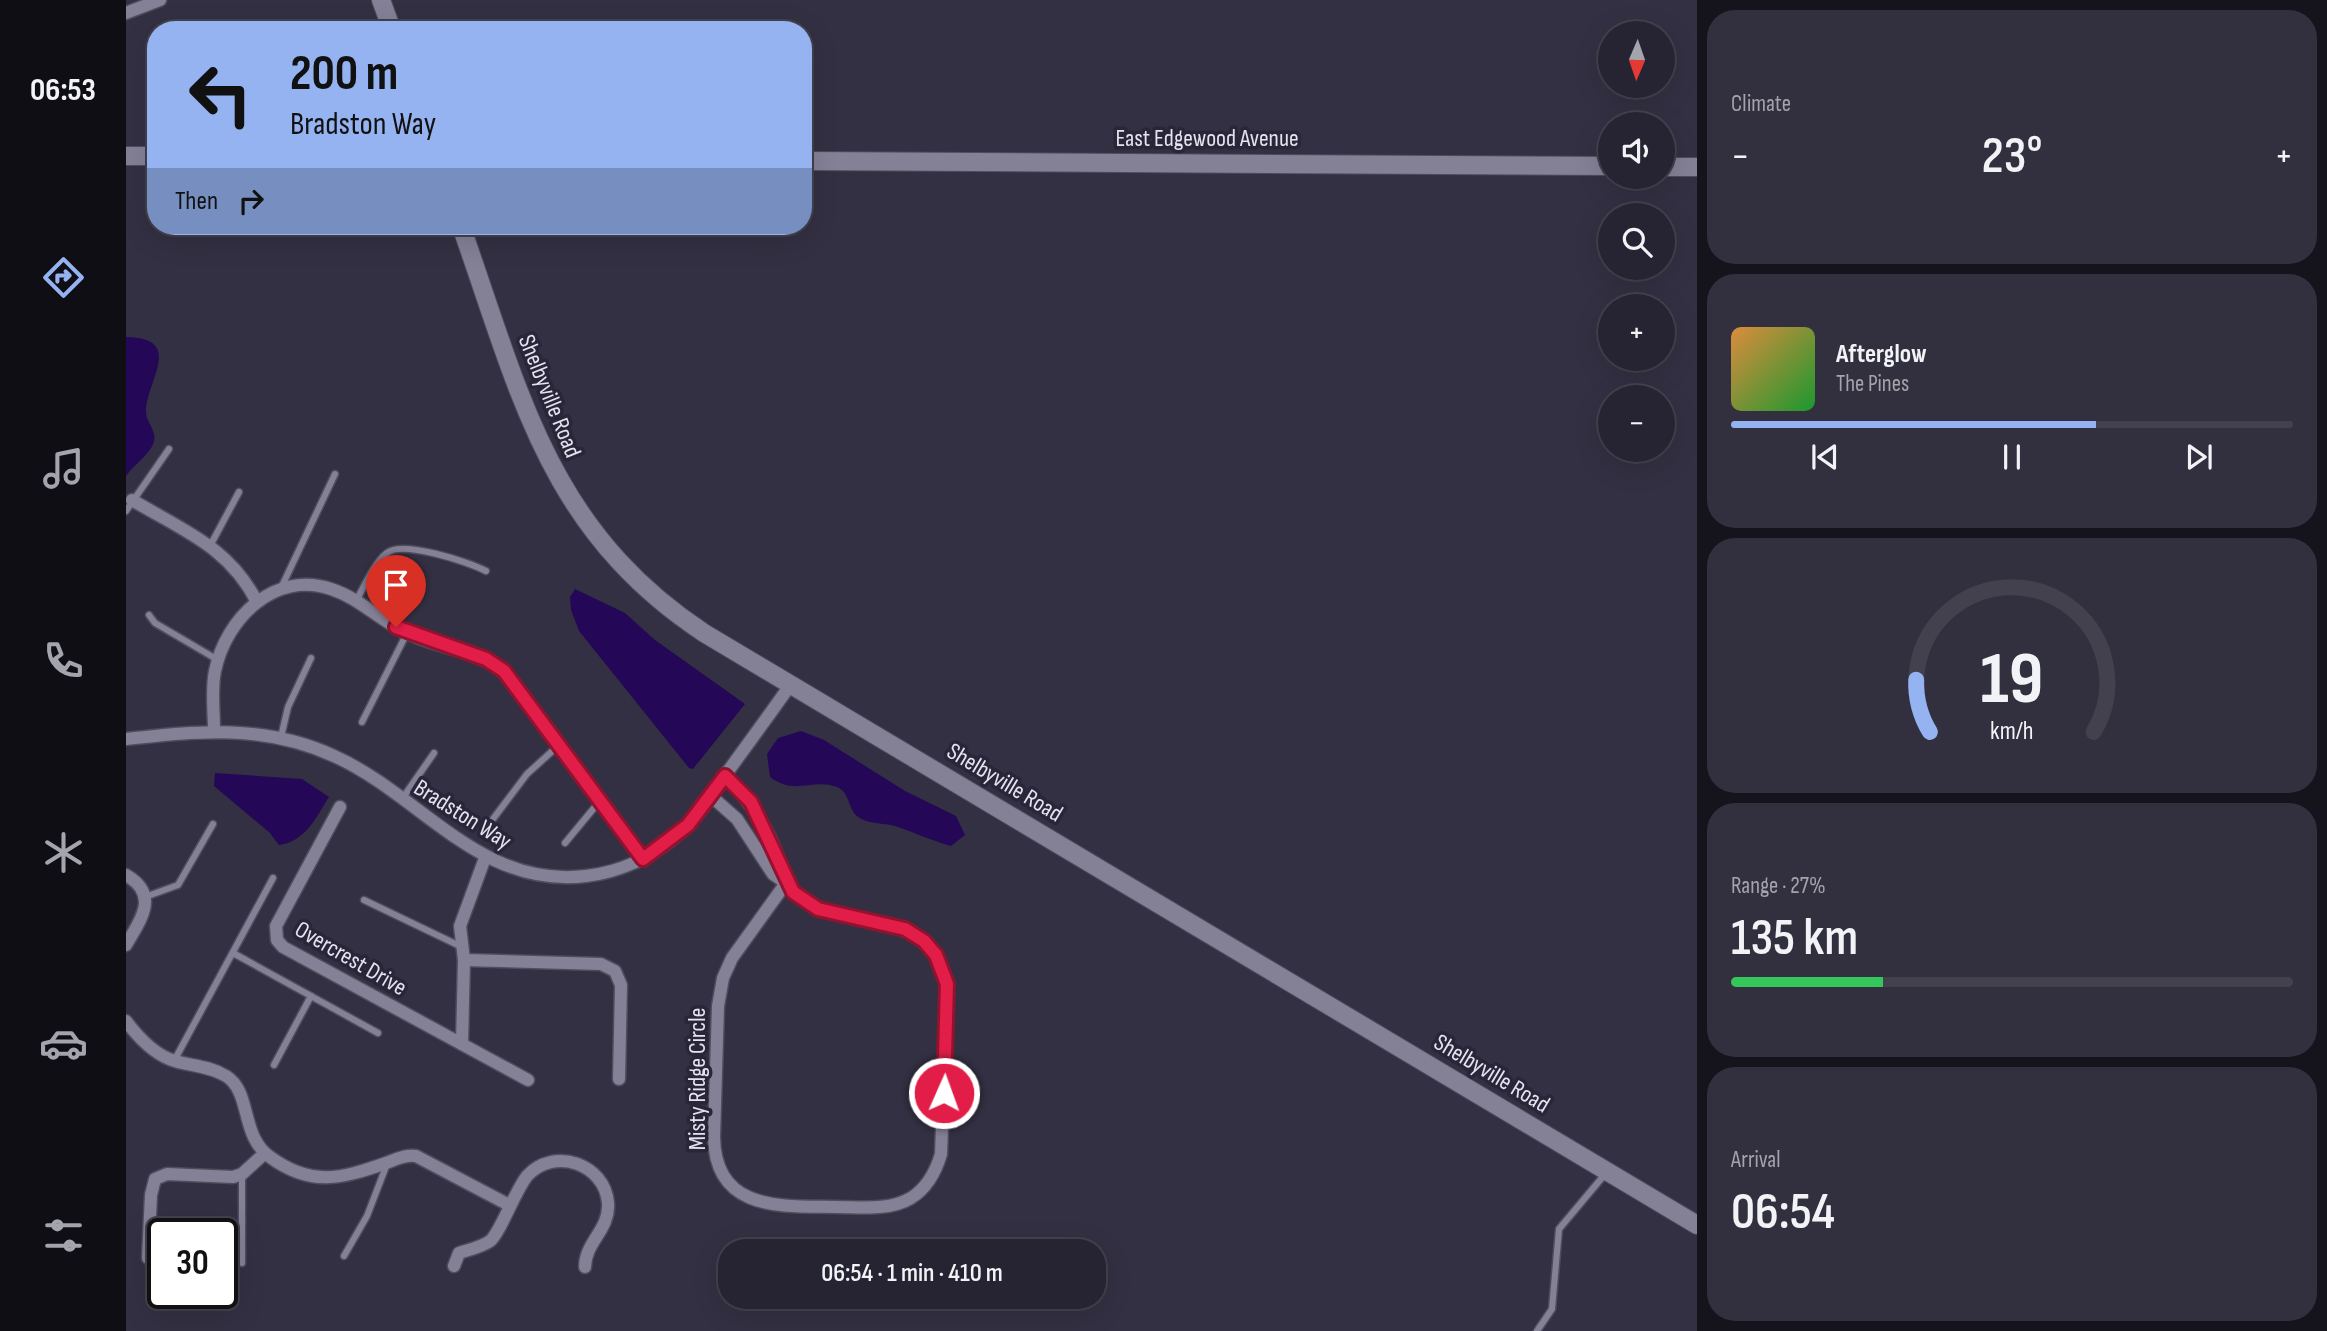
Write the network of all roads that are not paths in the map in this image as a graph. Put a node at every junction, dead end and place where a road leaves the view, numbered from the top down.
1 (160, 0) edge
2 (381, 0) edge
3 (126, 13) edge
4 (389, 21) edge
5 (126, 156) edge
6 (147, 156) edge
7 (812, 161) edge
8 (1598, 166) edge
9 (1675, 167) edge
10 (1697, 167) edge
11 (464, 235) edge
12 (169, 449) dead end
13 (335, 474) dead end
14 (239, 492) dead end
15 (129, 506) edge
16 (210, 546) junction
17 (486, 571) dead end
18 (281, 588) junction
19 (357, 599) junction
20 (257, 602) junction
21 (149, 615) dead end
22 (407, 634) junction
23 (311, 658) dead end
24 (218, 660) junction
25 (791, 684) junction
26 (362, 722) dead end
27 (214, 730) junction
28 (281, 737) junction
29 (126, 739) edge
30 (559, 745) junction
31 (434, 753) dead end
32 (725, 776) junction
33 (711, 796) junction
34 (401, 800) junction
35 (601, 800) junction
36 (340, 807) dead end
37 (493, 818) dead end
38 (213, 824) dead end
39 (565, 843) dead end
40 (485, 858) junction
41 (643, 859) junction
42 (126, 875) edge
43 (273, 878) dead end
44 (786, 883) junction
45 (145, 897) junction
46 (364, 900) dead end
47 (126, 945) edge
48 (233, 953) junction
49 (463, 953) junction
50 (311, 996) junction
51 (126, 1021) edge
52 (378, 1033) dead end
53 (462, 1044) junction
54 (174, 1061) junction
55 (274, 1065) dead end
56 (620, 1079) dead end
57 (528, 1080) dead end
58 (265, 1153) junction
59 (388, 1163) junction
60 (1608, 1171) junction
61 (242, 1174) junction
62 (509, 1205) junction
63 (150, 1218) edge
64 (1697, 1225) edge
65 (344, 1256) dead end
66 (242, 1263) dead end
67 (454, 1266) dead end
68 (585, 1267) dead end
69 (1537, 1331) edge

1 - 3 street
2 - 4 main road
5 - 6 main road
7 - 8 main road, East Edgewood Avenue
9 - 10 main road
11 - 25 main road, Shelbyville Road
12 - 15 lane
13 - 18 lane
14 - 16 lane
15 - 16 street
16 - 20 street
17 - 19 lane
18 - 19 street
18 - 20 street
19 - 22 street
20 - 24 street
21 - 24 lane
22 - 26 lane
22 - 30 street
23 - 28 lane
24 - 27 street
25 - 32 street, Bradston Way
25 - 60 main road, Shelbyville Road
27 - 28 street, Bradston Way
27 - 29 street, Bradston Way
28 - 34 street, Bradston Way
30 - 35 street
30 - 37 lane
31 - 34 lane
32 - 33 street, Bradston Way
32 - 44 street
33 - 41 street, Bradston Way
33 - 44 street, Misty Ridge Circle
34 - 40 street, Bradston Way
35 - 39 lane
35 - 41 street
36 - 53 street, Overcrest Drive
38 - 45 lane
40 - 41 street, Bradston Way
40 - 49 street
42 - 45 street
43 - 48 lane
44 - 44 street, Misty Ridge Circle
45 - 47 street
46 - 49 lane
48 - 50 lane
48 - 54 lane
49 - 53 street
49 - 56 street
50 - 52 lane
50 - 55 lane
51 - 54 street
53 - 57 street, Overcrest Drive
54 - 58 street
58 - 59 street
58 - 61 street
59 - 62 street
59 - 65 lane
60 - 64 main road, Shelbyville Road
60 - 69 lane
61 - 63 street
61 - 66 lane
62 - 67 street
62 - 68 street

